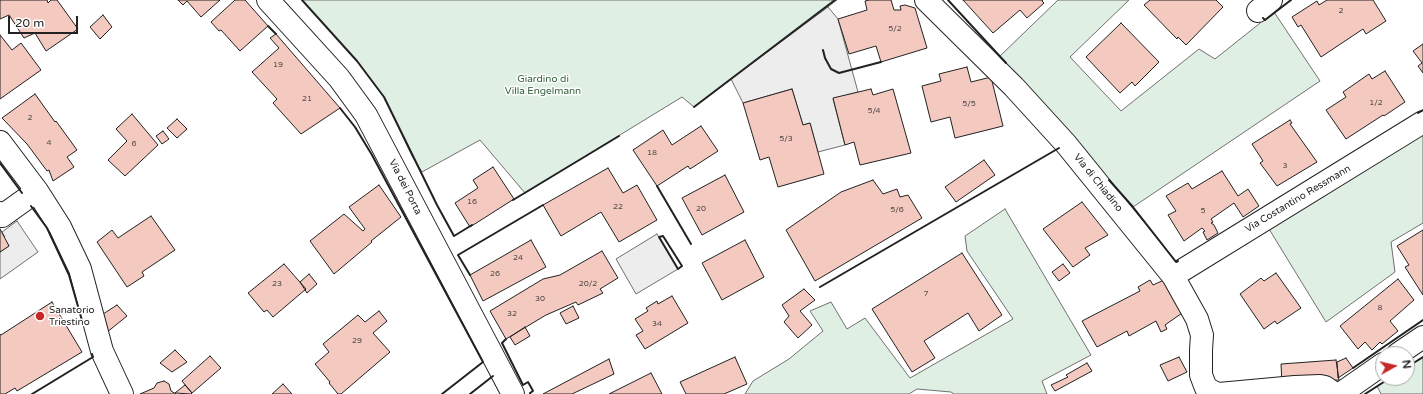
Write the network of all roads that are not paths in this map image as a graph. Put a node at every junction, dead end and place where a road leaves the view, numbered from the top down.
1 (268, 0) edge
2 (926, 0) edge
3 (1423, 122) edge
4 (0, 142) edge
5 (37, 191) junction
6 (1, 214) edge
7 (1173, 276) junction
8 (1423, 337) edge
9 (1410, 346) edge
10 (1375, 370) edge
11 (122, 394) edge
12 (513, 394) edge
13 (1218, 394) edge
14 (1335, 394) edge
15 (1340, 394) edge

1 - 12 street, Via dei Porta
2 - 7 street, Via di Chiadino
3 - 7 street, Via Costantino Ressmann
4 - 5 street
5 - 6 street
5 - 11 street
7 - 13 street, Via di Chiadino
8 - 9 street
10 - 15 street
13 - 14 street, Via di Chiadino

